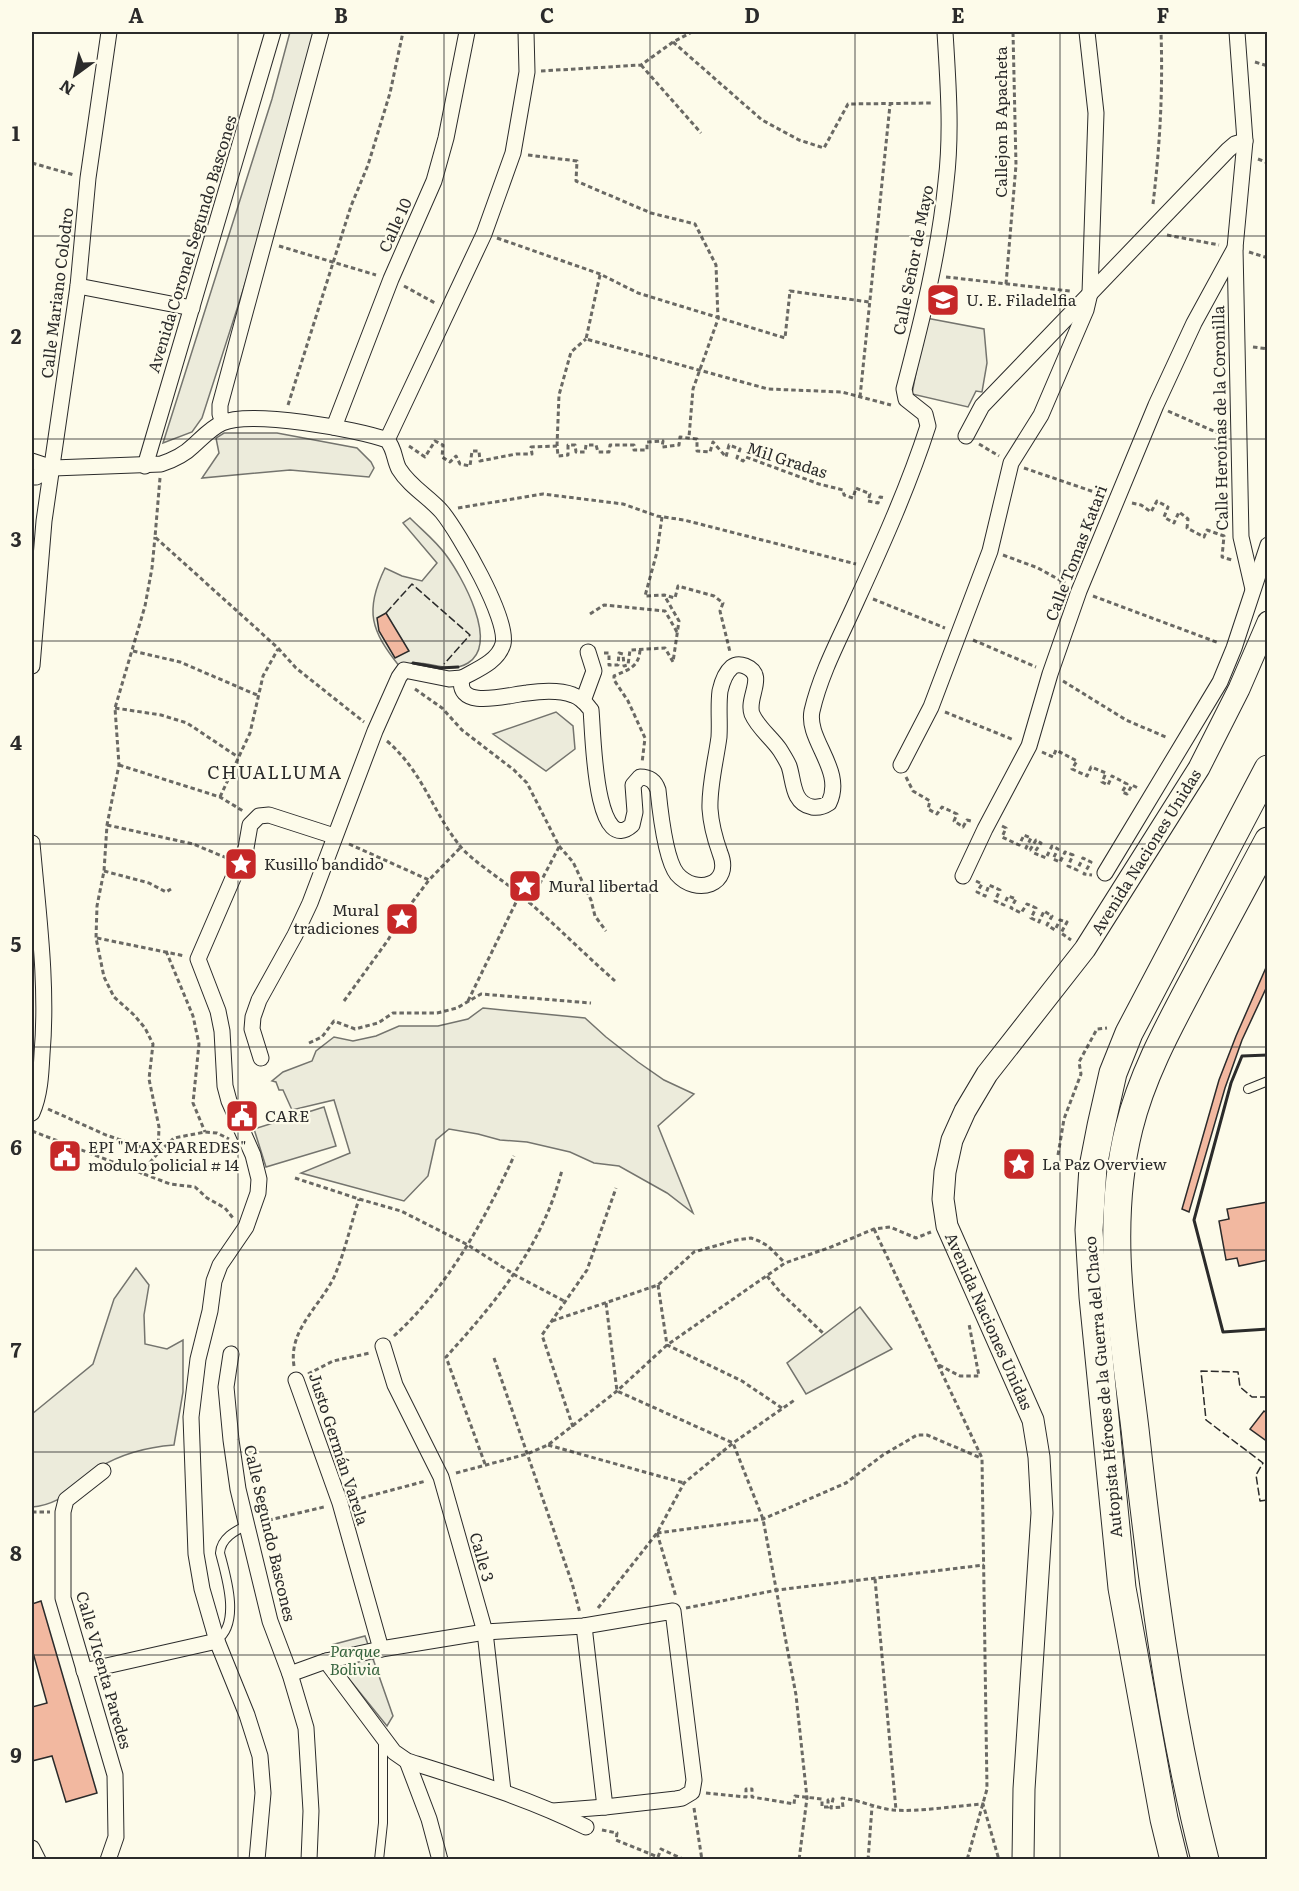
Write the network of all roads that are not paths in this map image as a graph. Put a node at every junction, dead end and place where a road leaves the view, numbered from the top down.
1 (109, 32) edge
2 (273, 32) edge
3 (321, 32) edge
4 (467, 32) edge
5 (526, 32) edge
6 (945, 32) edge
7 (1087, 32) edge
8 (1237, 32) edge
9 (1245, 141) junction
10 (1235, 248) junction
11 (78, 286) junction
12 (1090, 293) junction
13 (192, 308) junction
14 (224, 422) junction
15 (334, 427) junction
16 (966, 436) dead end
17 (387, 440) junction
18 (32, 461) edge
19 (145, 466) junction
20 (53, 468) junction
21 (32, 477) edge
22 (1268, 545) edge
23 (1253, 589) junction
24 (1268, 622) edge
25 (588, 652) dead end
26 (32, 666) edge
27 (462, 678) junction
28 (584, 701) junction
29 (901, 765) road end
30 (1268, 769) edge
31 (334, 836) junction
32 (1268, 841) edge
33 (32, 843) edge
34 (1105, 873) road end
35 (963, 876) road end
36 (261, 1058) dead end
37 (1268, 1081) edge
38 (1248, 1089) dead end
39 (33, 1106) edge
40 (383, 1346) road end
41 (231, 1354) dead end
42 (296, 1380) road end
43 (103, 1471) dead end
44 (247, 1526) junction
45 (584, 1626) junction
46 (485, 1632) junction
47 (217, 1641) junction
48 (381, 1649) junction
49 (326, 1661) junction
50 (84, 1671) junction
51 (290, 1674) junction
52 (382, 1737) junction
53 (407, 1761) junction
54 (503, 1791) junction
55 (604, 1807) junction
56 (553, 1811) junction
57 (586, 1827) road end
58 (32, 1848) edge
59 (38, 1860) edge
60 (108, 1860) edge
61 (257, 1860) edge
62 (309, 1860) edge
63 (380, 1860) edge
64 (440, 1860) edge
65 (1023, 1860) edge
66 (1174, 1860) edge
67 (1205, 1860) edge

1 - 11 street, Calle Mariano Colodro
2 - 13 street, Avenida Coronel Segundo Bascones
3 - 14 street
4 - 15 street, Calle 10
5 - 17 street
6 - 28 street, Calle Señor de Mayo
7 - 12 street
8 - 9 street, Calle Heroínas de la Coronilla
9 - 10 street, Calle Heroínas de la Coronilla
9 - 12 street
10 - 23 street, Calle Heroínas de la Coronilla
10 - 35 street, Calle Tomas Katari
11 - 13 street
11 - 20 street, Calle Mariano Colodro
12 - 16 street
12 - 29 street
13 - 19 street, Avenida Coronel Segundo Bascones
14 - 15 street
14 - 19 street
15 - 17 street
17 - 27 street
18 - 20 street
19 - 20 street
20 - 21 street
20 - 26 street, Calle Mariano Colodro
22 - 23 street
23 - 34 street
24 - 65 street, Avenida Naciones Unidas
25 - 28 street
27 - 28 street
27 - 31 street
30 - 66 highway, Autopista Héroes de la Guerra del Chaco
31 - 36 street
31 - 47 street
32 - 67 highway, Autopista Héroes de la Guerra del Chaco
33 - 39 street
37 - 38 lane
40 - 46 street, Calle 3
41 - 44 street, Calle Segundo Bascones
42 - 48 street, Justo Germán Varela
43 - 50 street, Calle VIcenta Paredes
44 - 47 lane
44 - 51 street, Calle Segundo Bascones
45 - 46 street
45 - 55 street
45 - 55 street
46 - 48 street
46 - 54 street, Calle 3
47 - 50 street
47 - 61 street
48 - 49 street
49 - 51 street
49 - 52 street
50 - 60 street, Calle VIcenta Paredes
51 - 62 street, Calle Segundo Bascones
52 - 53 street
52 - 63 lane
53 - 54 street
53 - 64 street
54 - 56 street
55 - 56 street
56 - 57 street
58 - 59 street

